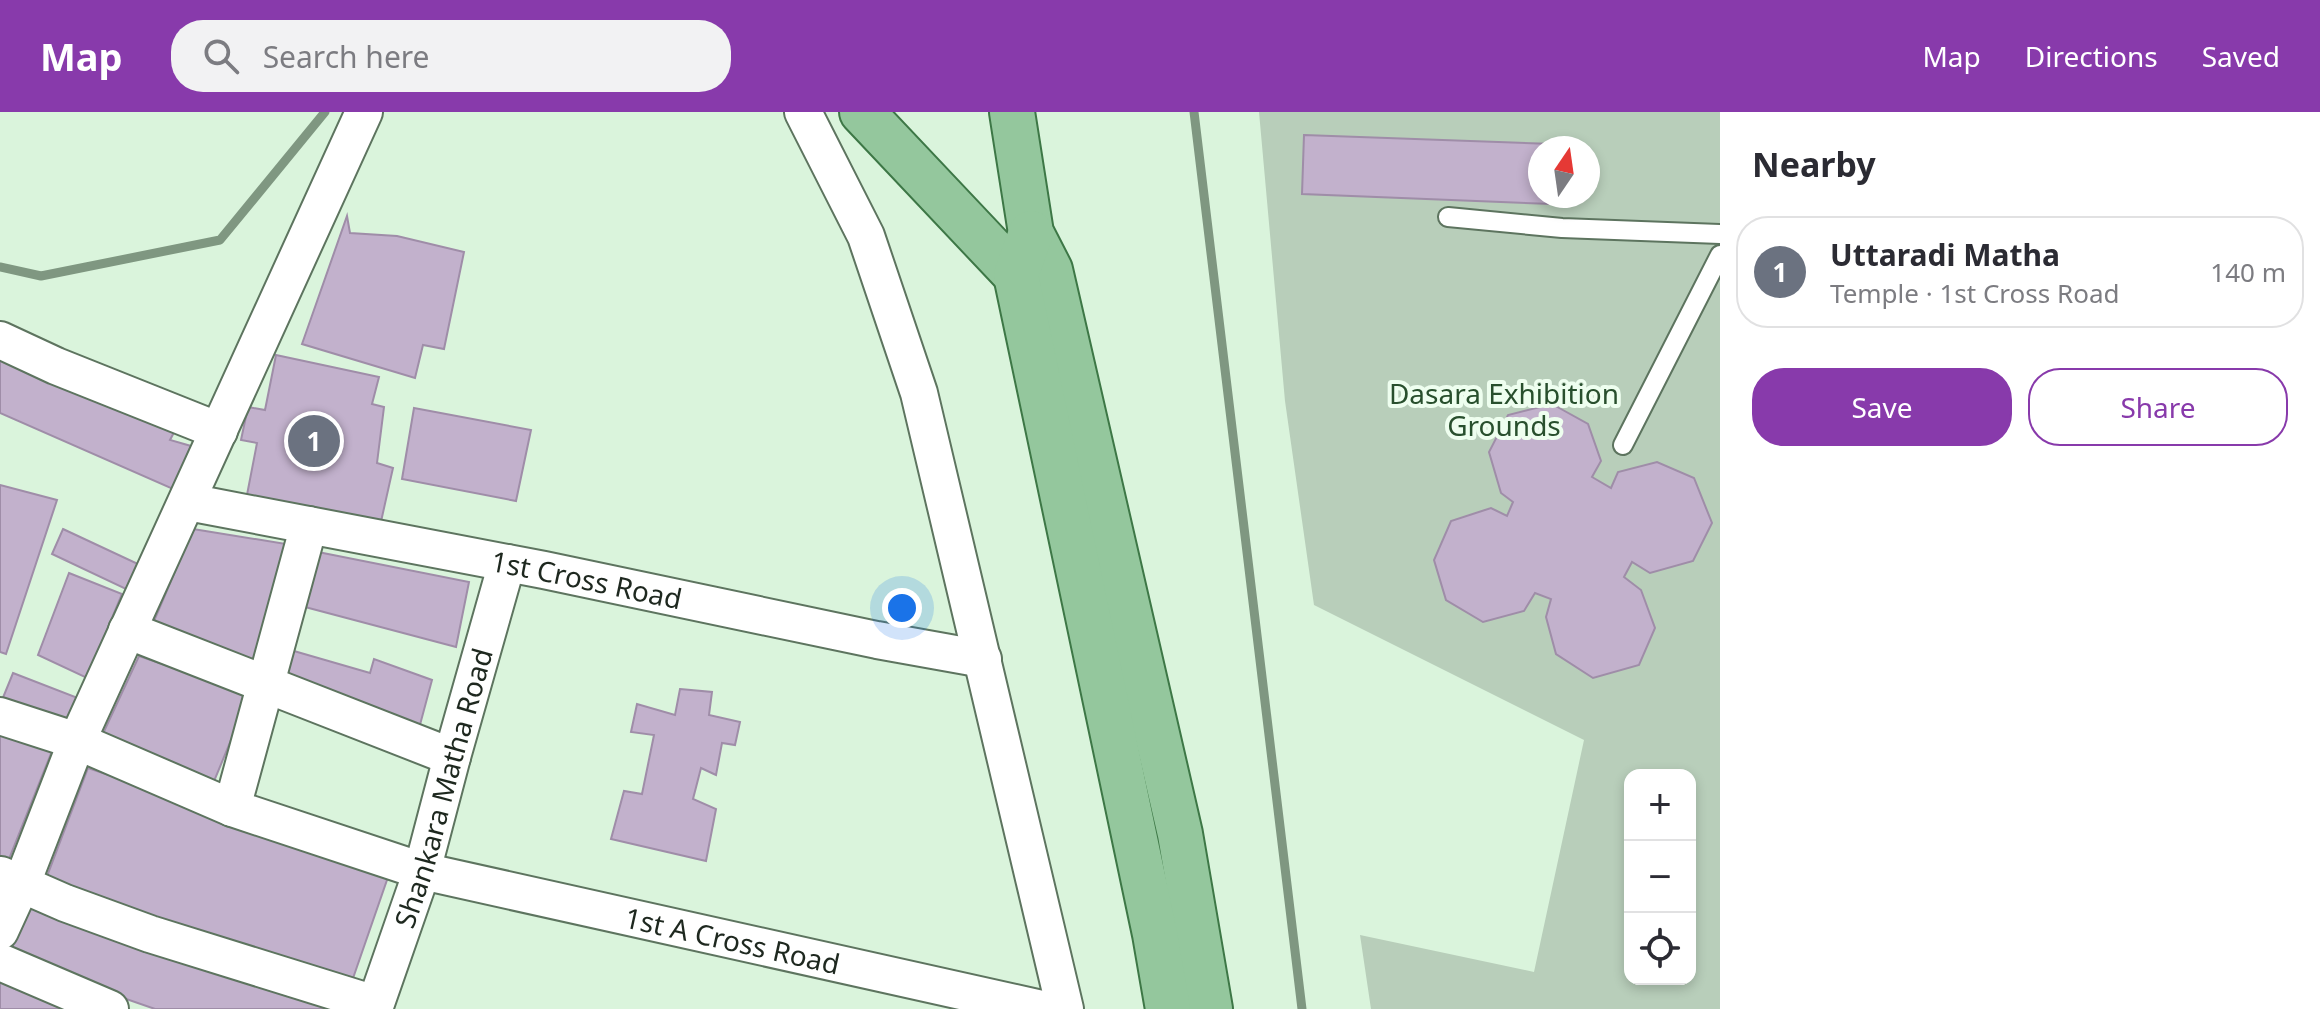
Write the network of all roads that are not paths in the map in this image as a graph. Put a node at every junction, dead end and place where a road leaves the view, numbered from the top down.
1 (364, 112) edge
2 (803, 112) edge
3 (862, 112) edge
4 (1012, 112) edge
5 (1448, 217) dead end
6 (1720, 234) edge
7 (1720, 255) edge
8 (1032, 259) junction
9 (0, 340) edge
10 (219, 431) junction
11 (1623, 445) dead end
12 (188, 502) junction
13 (309, 525) junction
14 (507, 563) junction
15 (127, 630) junction
16 (983, 659) junction
17 (266, 684) junction
18 (0, 716) edge
19 (77, 741) junction
20 (452, 757) junction
21 (232, 808) junction
22 (422, 871) junction
23 (11, 879) edge
24 (0, 931) edge
25 (0, 962) edge
26 (374, 1007) edge
27 (110, 1009) edge
28 (1042, 1009) edge
29 (1065, 1009) edge
30 (1168, 1009) edge
31 (1210, 1009) edge

1 - 10 street
2 - 16 street
3 - 8 main road
4 - 8 main road
5 - 6 lane
7 - 11 lane
8 - 30 main road
8 - 31 main road
9 - 10 street
10 - 12 street
12 - 13 street, 1st Cross Road
12 - 15 street
13 - 14 street, 1st Cross Road
13 - 17 street
14 - 16 street, 1st Cross Road
14 - 20 street, Shankara Matha Road
15 - 17 street
15 - 19 street
16 - 29 street
17 - 20 street
17 - 21 street
18 - 19 street, 1st A Cross Road
19 - 21 street, 1st A Cross Road
19 - 23 street
20 - 22 street, Shankara Matha Road
21 - 22 street, 1st A Cross Road
22 - 26 street, Shankara Matha Road
22 - 28 street, 1st A Cross Road
23 - 24 street
23 - 26 street
25 - 27 street

